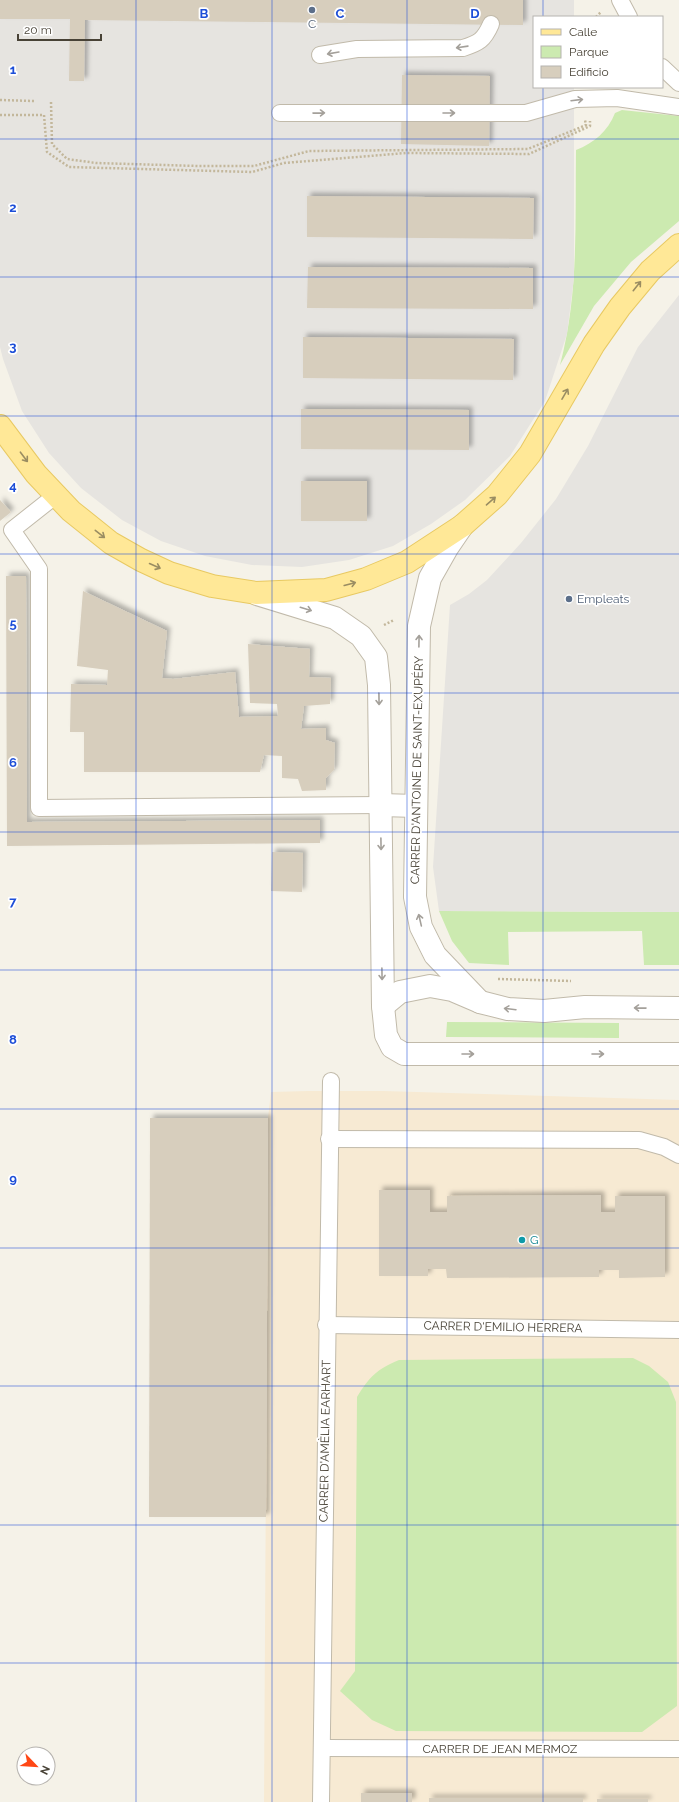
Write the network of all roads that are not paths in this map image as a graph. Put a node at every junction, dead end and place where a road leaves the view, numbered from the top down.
1 (620, 0) edge
2 (628, 16) edge
3 (490, 24) dead end
4 (320, 55) dead end
5 (663, 68) edge
6 (679, 83) edge
7 (679, 107) edge
8 (280, 113) dead end
9 (679, 245) edge
10 (0, 426) edge
11 (55, 496) junction
12 (462, 526) junction
13 (256, 593) junction
14 (380, 805) junction
15 (416, 806) junction
16 (480, 1002) junction
17 (383, 1006) junction
18 (679, 1008) edge
19 (679, 1054) edge
20 (331, 1081) dead end
21 (329, 1139) junction
22 (679, 1155) edge
23 (326, 1325) junction
24 (679, 1330) edge
25 (322, 1748) junction
26 (679, 1749) edge
27 (321, 1802) edge

1 - 2 lane
3 -> 4 lane
5 - 6 lane
8 -> 7 lane
12 -> 9 main road
10 -> 11 main road
11 -> 13 main road
11 - 14 lane
13 -> 12 main road
15 -> 12 street, CARRER D'ANTOINE DE SAINT-EXUPÉRY
13 -> 14 street
14 - 15 street
14 -> 17 street
16 -> 15 street, CARRER D'ANTOINE DE SAINT-EXUPÉRY
16 - 17 street
18 -> 16 street
17 -> 19 street
20 - 21 lane, CARRER D'AMÈLIA EARHART
21 - 22 lane
21 - 23 lane, CARRER D'AMÈLIA EARHART
23 - 24 lane, CARRER D'EMILIO HERRERA
23 - 25 lane, CARRER D'AMÈLIA EARHART
25 - 26 lane, CARRER DE JEAN MERMOZ
25 - 27 lane, CARRER D'AMÈLIA EARHART

